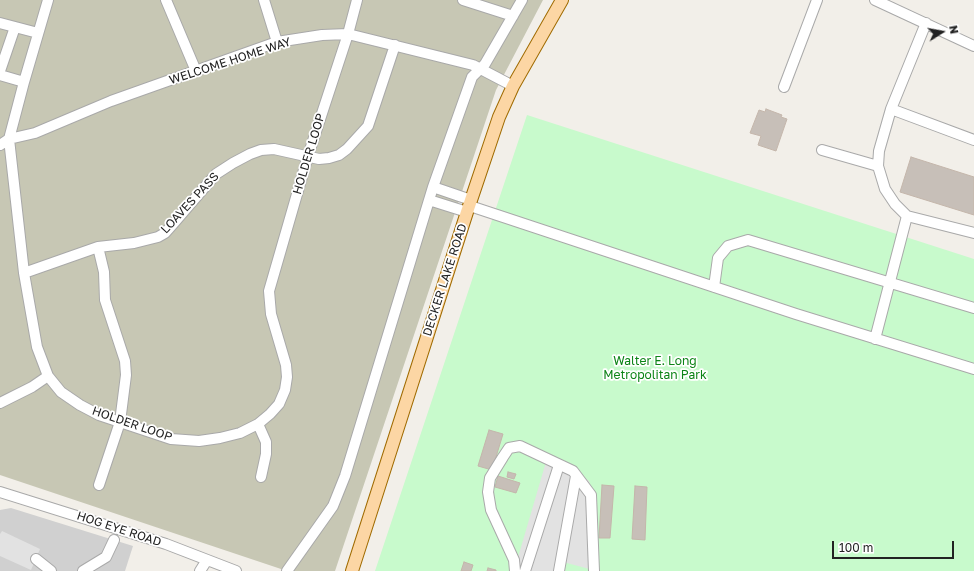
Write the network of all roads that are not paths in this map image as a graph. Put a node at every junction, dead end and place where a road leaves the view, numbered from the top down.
1 (48, 0) edge
2 (166, 0) edge
3 (264, 0) edge
4 (357, 0) edge
5 (463, 0) edge
6 (522, 0) edge
7 (562, 0) edge
8 (817, 0) edge
9 (875, 0) edge
10 (513, 16) junction
11 (0, 23) edge
12 (926, 23) junction
13 (15, 27) junction
14 (38, 33) junction
15 (348, 34) junction
16 (277, 42) junction
17 (395, 45) junction
18 (974, 46) edge
19 (3, 50) edge
20 (480, 69) junction
21 (0, 71) edge
22 (196, 71) junction
23 (0, 75) edge
24 (24, 82) junction
25 (513, 86) junction
26 (784, 87) dead end
27 (891, 109) junction
28 (0, 134) edge
29 (9, 139) junction
30 (974, 140) edge
31 (0, 145) edge
32 (822, 150) dead end
33 (308, 156) junction
34 (878, 166) junction
35 (433, 187) junction
36 (429, 200) junction
37 (469, 206) junction
38 (907, 216) junction
39 (974, 233) edge
40 (98, 247) junction
41 (24, 273) junction
42 (891, 283) junction
43 (714, 287) junction
44 (974, 308) edge
45 (875, 339) junction
46 (974, 370) edge
47 (48, 376) junction
48 (0, 403) edge
49 (120, 422) junction
50 (258, 424) junction
51 (559, 465) junction
52 (576, 476) junction
53 (261, 477) dead end
54 (98, 485) dead end
55 (0, 492) edge
56 (114, 540) dead end
57 (36, 559) dead end
58 (207, 560) junction
59 (51, 571) edge
60 (83, 571) edge
61 (200, 571) edge
62 (236, 571) edge
63 (287, 571) edge
64 (352, 571) edge
65 (515, 571) edge
66 (525, 571) edge
67 (559, 571) edge
68 (594, 571) edge

1 - 14 street, HOLDER LOOP
2 - 22 street
3 - 16 street
4 - 15 street, HOLDER LOOP
5 - 10 street
6 - 10 street
7 - 25 main road, DECKER LAKE ROAD
8 - 26 street
9 - 12 street
10 - 20 street
11 - 13 street
12 - 18 street
12 - 27 street
13 - 14 street
13 - 19 street
14 - 24 street, HOLDER LOOP
15 - 16 street, WELCOME HOME WAY
15 - 17 street, WELCOME HOME WAY
15 - 33 street, HOLDER LOOP
16 - 22 street, WELCOME HOME WAY
17 - 20 street, WELCOME HOME WAY
17 - 33 street, LOAVES PASS
19 - 21 street
20 - 25 street, WELCOME HOME WAY
20 - 35 street
22 - 29 street, WELCOME HOME WAY
23 - 24 street
24 - 29 street, HOLDER LOOP
25 - 37 main road, DECKER LAKE ROAD
27 - 30 street
27 - 34 street
28 - 29 street
29 - 31 street, WELCOME HOME WAY
29 - 41 street, HOLDER LOOP
32 - 34 street
33 - 40 street, LOAVES PASS
33 - 50 street, HOLDER LOOP
34 - 38 street
35 - 36 street
35 - 37 street
36 - 37 street
36 - 63 street
37 - 43 street
37 - 64 main road, DECKER LAKE ROAD
38 - 39 street
38 - 42 street
40 - 41 street, LOAVES PASS
40 - 49 street
41 - 47 street, HOLDER LOOP
42 - 43 street
42 - 44 street
42 - 45 street
43 - 45 street
45 - 46 street
47 - 48 street
47 - 49 street, HOLDER LOOP
49 - 50 street, HOLDER LOOP
49 - 54 street
50 - 53 street
51 - 52 street
51 - 65 street
51 - 66 street
52 - 67 street
52 - 68 street
55 - 58 street, HOG EYE ROAD
56 - 60 street
57 - 59 street
58 - 61 street
58 - 62 street, HOG EYE ROAD

